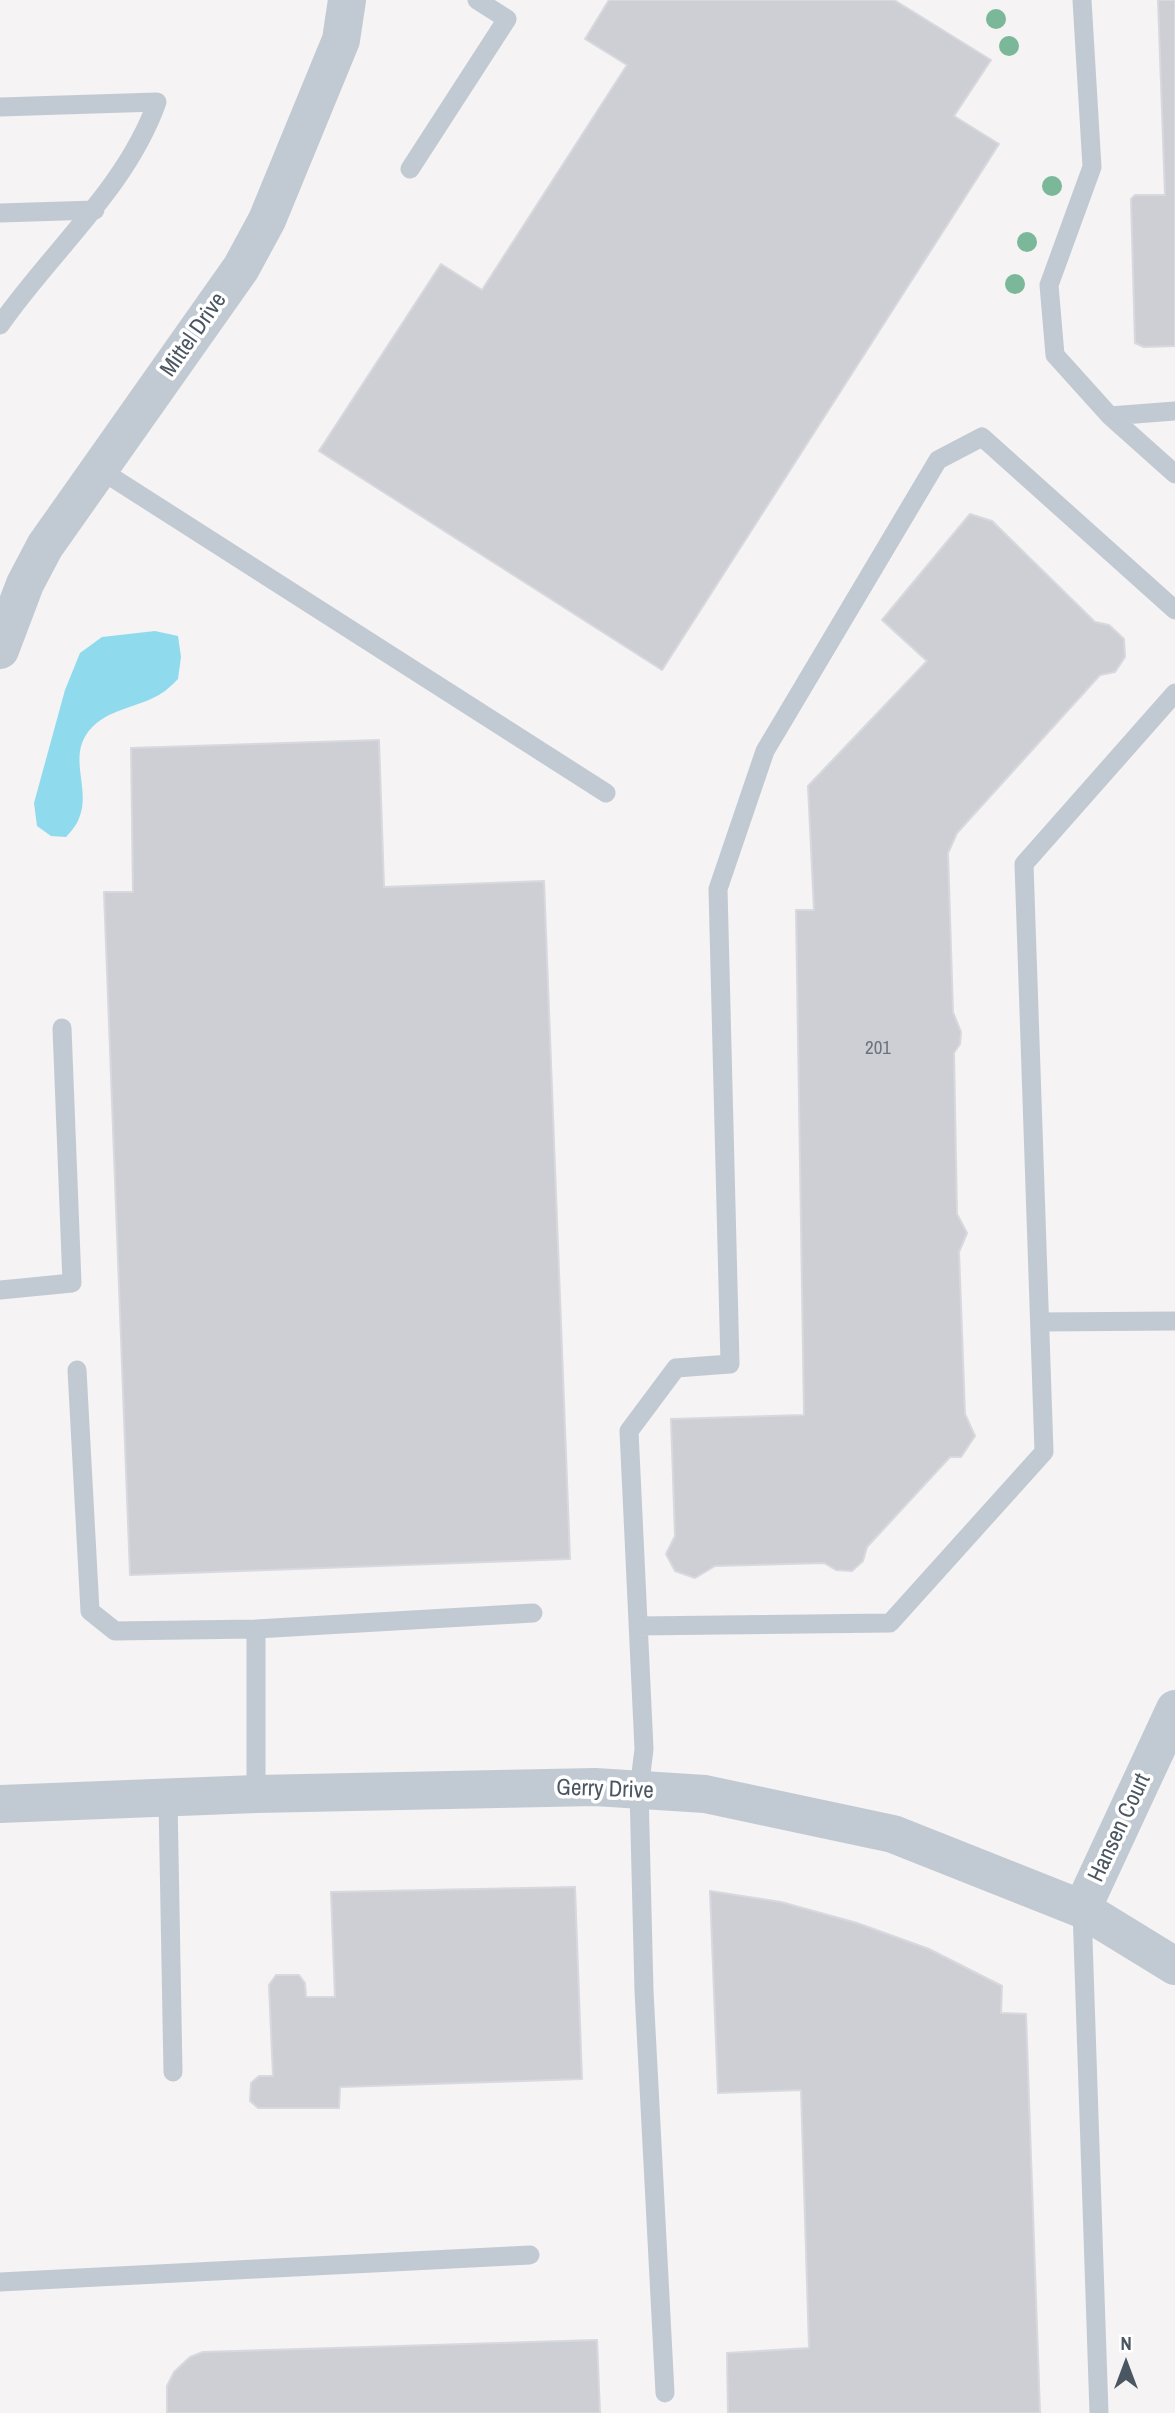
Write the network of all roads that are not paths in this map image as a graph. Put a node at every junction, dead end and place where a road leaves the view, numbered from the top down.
1 (347, 0) edge
2 (477, 0) edge
3 (1082, 0) edge
4 (0, 107) edge
5 (410, 169) dead end
6 (95, 210) junction
7 (0, 213) edge
8 (3, 315) edge
9 (1175, 411) edge
10 (1110, 416) junction
11 (99, 469) junction
12 (1175, 474) edge
13 (1175, 610) edge
14 (4, 628) edge
15 (1175, 693) edge
16 (606, 793) dead end
17 (62, 1028) dead end
18 (0, 1290) edge
19 (1175, 1321) edge
20 (1040, 1322) junction
21 (77, 1370) dead end
22 (533, 1613) dead end
23 (638, 1626) junction
24 (257, 1629) junction
25 (1175, 1709) edge
26 (639, 1790) junction
27 (257, 1794) junction
28 (168, 1800) junction
29 (0, 1804) edge
30 (1082, 1909) junction
31 (1175, 1966) edge
32 (173, 2072) dead end
33 (530, 2255) dead end
34 (0, 2282) edge
35 (665, 2393) dead end
36 (1099, 2413) edge

1 - 11 street, Mittel Drive
2 - 5 lane
3 - 10 lane
4 - 6 lane
6 - 7 lane
6 - 8 lane
9 - 10 lane
10 - 12 lane
11 - 14 street, Mittel Drive
11 - 16 lane
13 - 23 lane
15 - 20 lane
17 - 18 lane
19 - 20 lane
20 - 23 lane
21 - 24 lane
22 - 24 lane
23 - 26 lane
24 - 27 lane
25 - 30 street, Hansen Court
26 - 27 street, Gerry Drive
26 - 30 street, Gerry Drive
26 - 35 lane
27 - 28 street, Gerry Drive
28 - 29 street, Gerry Drive
28 - 32 lane
30 - 31 street, Gerry Drive
30 - 36 lane
33 - 34 lane

